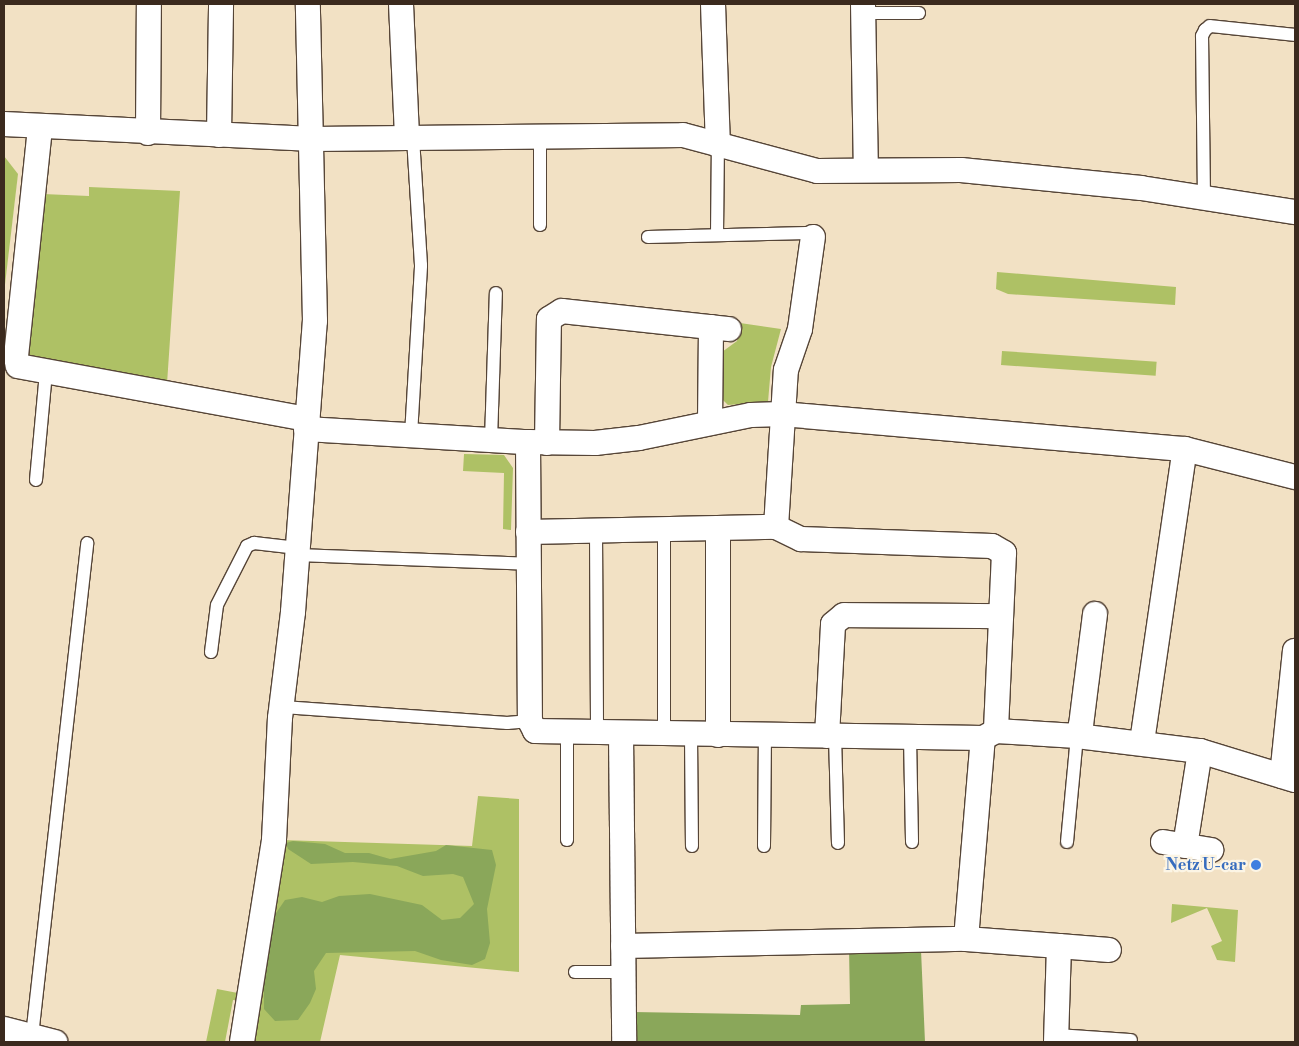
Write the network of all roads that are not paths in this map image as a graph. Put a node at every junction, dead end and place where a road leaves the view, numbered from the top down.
1 (149, 4) edge
2 (221, 4) edge
3 (308, 4) edge
4 (402, 4) edge
5 (713, 4) edge
6 (863, 8) edge
7 (919, 14) dead end
8 (1295, 35) edge
9 (4, 124) edge
10 (40, 128) junction
11 (148, 133) junction
12 (219, 135) junction
13 (540, 137) junction
14 (410, 138) junction
15 (313, 139) junction
16 (718, 145) junction
17 (866, 170) junction
18 (1204, 198) junction
19 (1295, 212) edge
20 (540, 225) dead end
21 (717, 235) junction
22 (648, 237) dead end
23 (814, 237) joint
24 (496, 293) dead end
25 (46, 372) junction
26 (782, 414) junction
27 (710, 422) junction
28 (306, 424) junction
29 (411, 435) junction
30 (491, 440) junction
31 (537, 443) junction
32 (1185, 449) junction
33 (1295, 477) edge
34 (36, 480) dead end
35 (776, 527) junction
36 (718, 528) junction
37 (664, 530) junction
38 (596, 531) junction
39 (528, 532) junction
40 (87, 543) dead end
41 (298, 551) junction
42 (528, 564) junction
43 (1095, 614) dead end
44 (1001, 616) junction
45 (1295, 651) edge
46 (211, 652) dead end
47 (283, 707) junction
48 (530, 721) junction
49 (567, 732) junction
50 (597, 733) junction
51 (621, 734) junction
52 (664, 734) junction
53 (990, 734) junction
54 (691, 735) junction
55 (718, 735) junction
56 (765, 736) junction
57 (831, 736) junction
58 (1077, 736) junction
59 (910, 737) junction
60 (1142, 742) junction
61 (1200, 751) junction
62 (1289, 778) edge
63 (567, 840) dead end
64 (912, 842) dead end
65 (1067, 842) dead end
66 (838, 843) dead end
67 (692, 846) dead end
68 (764, 846) dead end
69 (1211, 850) dead end
70 (966, 939) junction
71 (623, 946) junction
72 (1059, 946) junction
73 (1109, 950) dead end
74 (575, 972) dead end
75 (623, 972) junction
76 (4, 1029) edge
77 (1056, 1038) edge
78 (43, 1039) edge
79 (1131, 1040) dead end
80 (242, 1042) edge
81 (624, 1042) edge

1 - 11 street
2 - 12 street
3 - 15 street
4 - 14 street
5 - 16 street
6 - 7 lane
6 - 17 street
8 - 18 lane
9 - 10 street
10 - 11 street
10 - 25 street
11 - 12 street
12 - 15 street
13 - 14 street
13 - 16 street
13 - 20 lane
14 - 15 street
14 - 29 lane
15 - 28 street
16 - 17 street
16 - 21 lane
17 - 18 street
18 - 19 street
21 - 22 lane
21 - 23 lane
23 - 26 street
24 - 30 lane
25 - 28 street
25 - 34 lane
26 - 27 street
26 - 32 street
26 - 35 street
27 - 31 street
27 - 31 street
28 - 29 street
28 - 41 street
29 - 30 street
30 - 31 street
31 - 39 street
32 - 33 street
32 - 60 street
35 - 36 street
35 - 44 street
36 - 37 street
36 - 55 street
37 - 38 street
37 - 52 lane
38 - 39 street
38 - 50 lane
39 - 42 street
40 - 78 lane
41 - 42 lane
41 - 46 lane
41 - 47 street
42 - 48 street
43 - 58 street
44 - 53 street
44 - 57 street
45 - 62 street
47 - 48 lane
47 - 80 street
48 - 49 street
49 - 50 street
49 - 63 lane
50 - 51 street
51 - 52 street
51 - 71 street
52 - 54 street
53 - 58 street
53 - 59 street
53 - 70 street
54 - 55 street
54 - 67 lane
55 - 56 street
56 - 57 street
56 - 68 lane
57 - 59 street
57 - 66 lane
58 - 60 street
58 - 65 lane
59 - 64 lane
60 - 61 street
61 - 62 street
61 - 69 street
70 - 71 street
70 - 72 street
71 - 75 street
72 - 73 street
72 - 77 street
74 - 75 lane
75 - 81 street
76 - 78 street
77 - 79 lane

